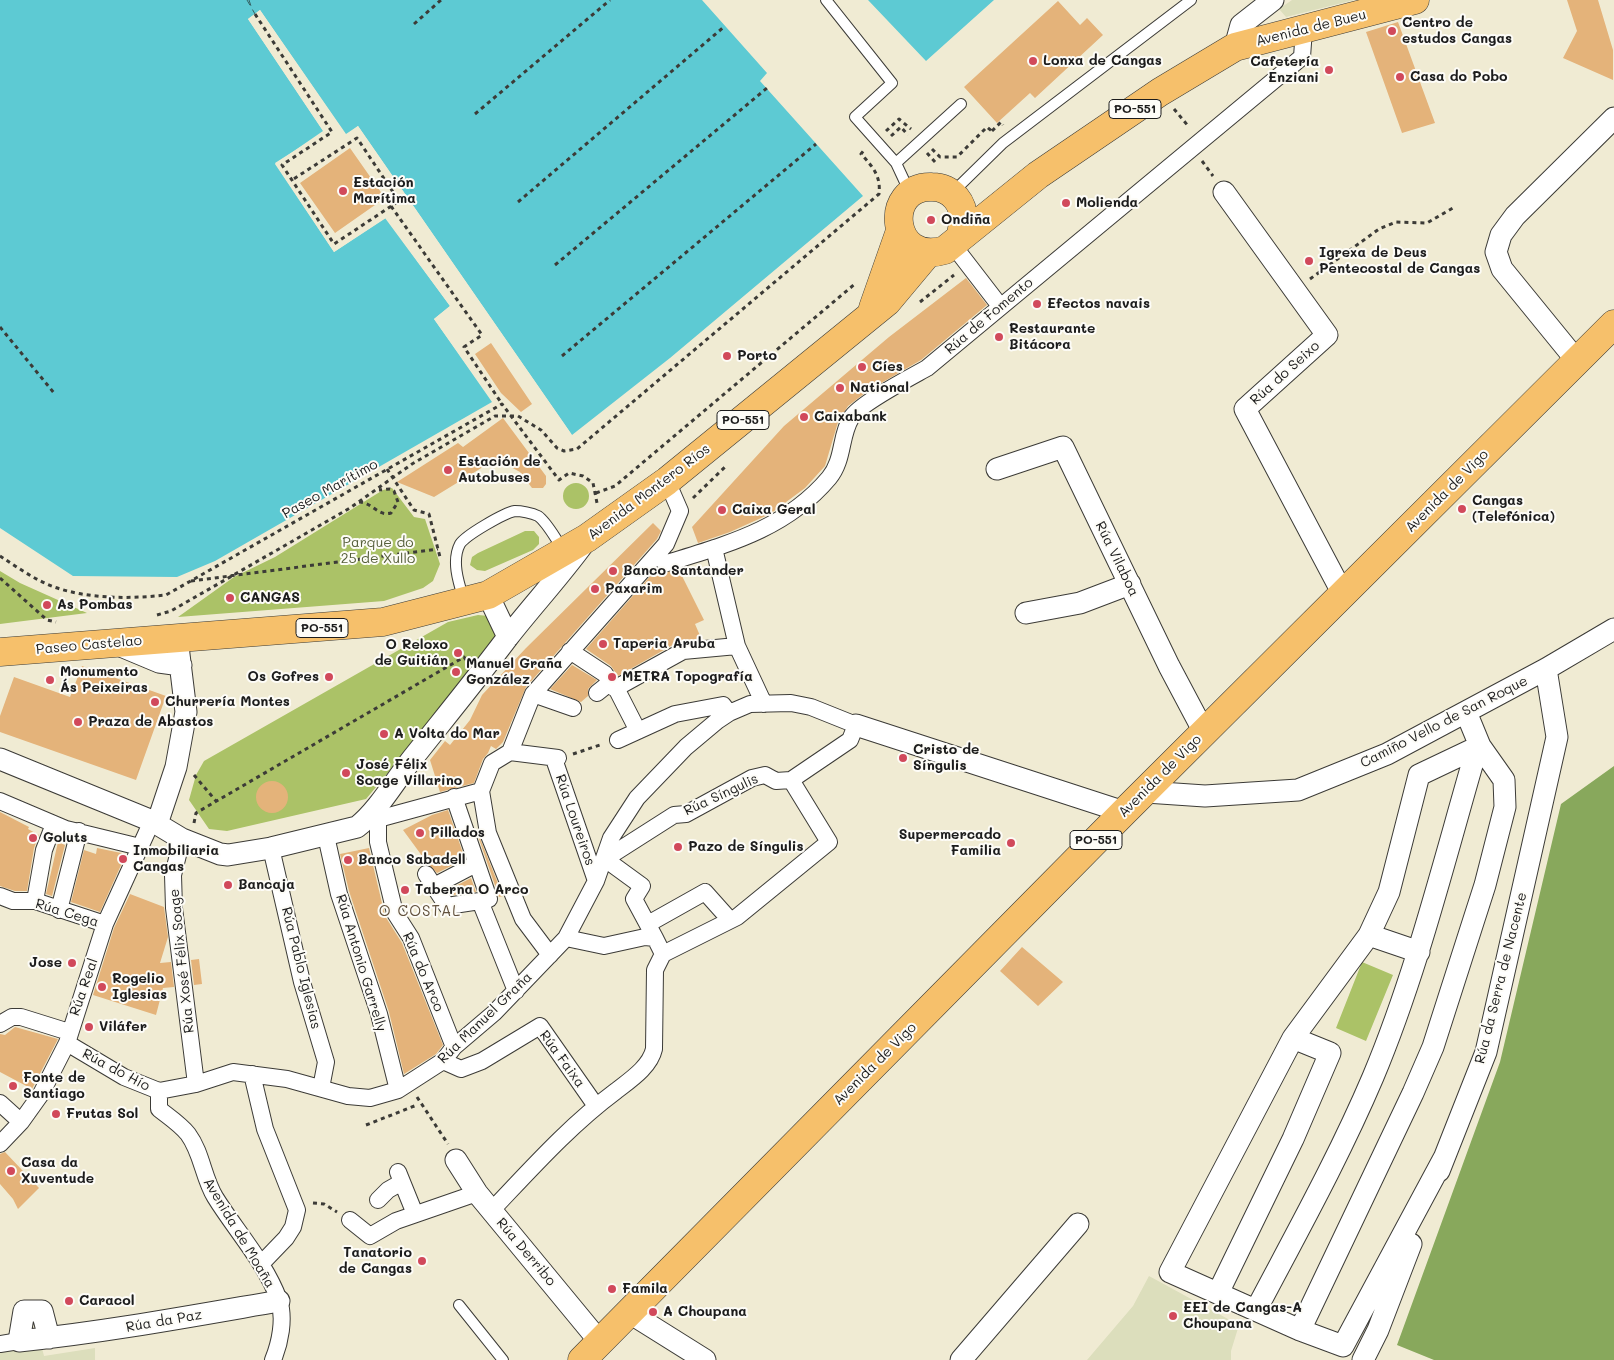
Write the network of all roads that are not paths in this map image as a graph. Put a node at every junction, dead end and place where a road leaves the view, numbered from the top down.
1 (826, 0) edge
2 (1191, 0) edge
3 (1273, 0) edge
4 (1415, 0) edge
5 (1377, 5) edge
6 (1304, 28) junction
7 (1235, 47) junction
8 (961, 104) dead end
9 (1614, 118) edge
10 (896, 163) junction
11 (1038, 176) junction
12 (1224, 192) road end
13 (898, 193) junction
14 (954, 196) junction
15 (900, 231) junction
16 (947, 245) junction
17 (1000, 306) junction
18 (870, 314) junction
19 (1614, 324) edge
20 (1577, 361) junction
21 (997, 470) dead end
22 (667, 481) junction
23 (576, 545) junction
24 (714, 548) junction
25 (656, 556) junction
26 (1130, 584) junction
27 (1343, 594) junction
28 (477, 599) junction
29 (1026, 614) dead end
30 (168, 625) junction
31 (1614, 629) edge
32 (508, 637) junction
33 (114, 642) junction
34 (737, 646) junction
35 (0, 652) edge
36 (570, 652) junction
37 (181, 665) junction
38 (1546, 670) junction
39 (615, 688) junction
40 (597, 693) dead end
41 (533, 694) junction
42 (769, 703) junction
43 (573, 708) dead end
44 (729, 712) junction
45 (1466, 712) junction
46 (856, 725) junction
47 (638, 731) junction
48 (1204, 732) junction
49 (618, 740) road end
50 (1480, 746) junction
51 (510, 752) junction
52 (0, 760) edge
53 (790, 780) junction
54 (480, 791) junction
55 (1146, 792) junction
56 (454, 797) junction
57 (0, 801) edge
58 (1124, 812) junction
59 (377, 814) junction
60 (154, 822) junction
61 (54, 824) junction
62 (79, 831) junction
63 (190, 834) junction
64 (326, 836) junction
65 (140, 847) junction
66 (271, 848) junction
67 (605, 859) junction
68 (476, 864) junction
69 (596, 881) junction
70 (0, 896) edge
71 (515, 898) junction
72 (35, 901) junction
73 (481, 904) junction
74 (60, 910) junction
75 (730, 920) junction
76 (105, 924) junction
77 (651, 931) junction
78 (1369, 934) junction
79 (566, 938) junction
80 (1418, 952) junction
81 (550, 954) junction
82 (664, 954) junction
83 (516, 991) junction
84 (0, 1024) edge
85 (68, 1037) junction
86 (1293, 1038) junction
87 (454, 1047) junction
88 (443, 1061) junction
89 (252, 1074) junction
90 (196, 1084) junction
91 (403, 1087) junction
92 (321, 1088) junction
93 (159, 1091) junction
94 (0, 1103) edge
95 (596, 1106) junction
96 (21, 1122) junction
97 (0, 1144) edge
98 (1444, 1158) junction
99 (456, 1160) road end
100 (477, 1194) junction
101 (378, 1200) dead end
102 (491, 1211) junction
103 (415, 1214) junction
104 (350, 1220) road end
105 (1078, 1224) dead end
106 (261, 1264) junction
107 (1218, 1293) junction
108 (279, 1301) junction
109 (458, 1305) dead end
110 (1256, 1310) junction
111 (630, 1313) junction
112 (1300, 1330) junction
113 (49, 1338) junction
114 (9, 1342) edge
115 (591, 1351) edge
116 (273, 1360) edge
117 (503, 1360) edge
118 (705, 1360) edge
119 (961, 1360) edge
120 (1363, 1360) edge

1 - 10 lane
2 - 14 lane
3 - 7 street
4 - 5 main road, Avenida de Bueu / PO-551
5 - 6 main road, Avenida de Bueu / PO-551
6 - 7 main road, Avenida de Bueu / PO-551
6 - 17 street, Rúa de Fomento
7 - 11 main road, PO-551
8 - 10 lane
9 - 20 street
10 - 13 lane
11 - 14 main road, PO-551
11 - 16 main road, PO-551
12 - 27 street, Rúa do Seixo
13 - 14 main road, PO-551
13 - 15 main road
14 - 16 main road
15 - 16 main road
15 - 18 main road
16 - 17 street
16 - 18 main road, PO-551
17 - 24 street, Rúa de Fomento
18 - 22 main road, Avenida Montero Ríos / PO-551
19 - 20 main road, Avenida de Vigo / PO-551
20 - 27 main road, Avenida de Vigo / PO-551
21 - 26 street, Rúa Vilaboa
22 - 23 main road, Avenida Montero Ríos / PO-551
22 - 25 street
23 - 28 main road, PO-551
23 - 28 lane
23 - 32 street
24 - 25 street, Rúa de Fomento
24 - 34 street
25 - 36 street
26 - 29 street
26 - 48 street, Rúa Vilaboa
27 - 48 main road, Avenida de Vigo / PO-551
28 - 30 main road, PO-551
28 - 32 street
30 - 33 main road, Paseo Castelao / PO-551
30 - 37 street
31 - 38 street, Camiño Vello de San Roque
32 - 59 street
33 - 35 main road, Paseo Castelao / PO-551
33 - 37 street
34 - 39 street
34 - 42 street
36 - 39 street
36 - 41 street
37 - 60 street
38 - 45 street, Camiño Vello de San Roque
38 - 98 street, Rúa da Serra de Nacente
39 - 40 street
39 - 47 street
41 - 43 street
41 - 51 street
42 - 44 street
42 - 46 street
44 - 47 street
44 - 67 street, Rúa Manuel Graña
45 - 50 street
45 - 55 street, Camiño Vello de San Roque
46 - 53 street
46 - 58 street
47 - 49 street
48 - 55 main road, Avenida de Vigo / PO-551
50 - 78 street
50 - 80 street
50 - 112 street
51 - 54 street
51 - 69 street, Rúa Loureiros
52 - 60 street
53 - 67 street, Rúa Síngulis
53 - 75 street
54 - 56 street
54 - 71 street
55 - 58 main road, Avenida de Vigo / PO-551
56 - 59 street
56 - 68 street
57 - 61 street
58 - 111 main road, Avenida de Vigo / PO-551
59 - 64 street
59 - 87 street, Rúa do Arco
60 - 63 street
60 - 65 street, Rúa Real
61 - 62 street
61 - 72 street
62 - 65 street
62 - 74 street
63 - 66 street
63 - 90 street, Rúa Xosé Félix Soage
64 - 66 street
64 - 91 street, Rúa Antonio Garrelly
65 - 76 street, Rúa Real
66 - 92 street, Rúa Pablo Iglesias
67 - 69 street, Rúa Manuel Graña
67 - 77 street
68 - 73 street
68 - 73 street
69 - 79 street, Rúa Manuel Graña
70 - 72 street, Rúa Cega
71 - 73 street
71 - 81 street
72 - 74 street, Rúa Cega
73 - 83 street
74 - 76 street, Rúa Cega
75 - 77 street
75 - 82 street
76 - 85 street, Rúa Real
77 - 79 street
77 - 82 street
78 - 80 street
78 - 86 street
79 - 81 street, Rúa Manuel Graña
80 - 110 street
81 - 83 street, Rúa Manuel Graña
82 - 95 street
83 - 87 street, Rúa Manuel Graña
84 - 85 street, Rúa do Hío
85 - 93 street, Rúa do Hío
85 - 96 street, Rúa Real
86 - 107 street
86 - 107 street
87 - 88 street, Rúa Manuel Graña
88 - 91 street, Rúa Manuel Graña
88 - 95 street, Rúa Faixa
89 - 90 street, Rúa Manuel Graña
89 - 92 street, Rúa Manuel Graña
89 - 106 street
90 - 93 street, Rúa do Hío
91 - 92 street, Rúa Manuel Graña
93 - 106 street, Avenida de Moaña
94 - 96 street
95 - 102 street
96 - 97 street, Rúa Real
98 - 112 street
98 - 120 street, Rúa da Serra de Nacente
99 - 100 street, Rúa Derribo
100 - 102 street, Rúa Derribo
100 - 103 street
101 - 103 street
102 - 115 street, Rúa Derribo
103 - 104 street
105 - 119 street
106 - 108 street, Avenida de Moaña
107 - 110 street
108 - 113 street, Rúa da Paz
108 - 116 street, Avenida de Moaña
109 - 117 lane
110 - 112 street
111 - 115 main road, Avenida de Vigo / PO-551
111 - 118 street
113 - 114 street, Rúa da Paz
113 - 114 street, Rúa da Paz

